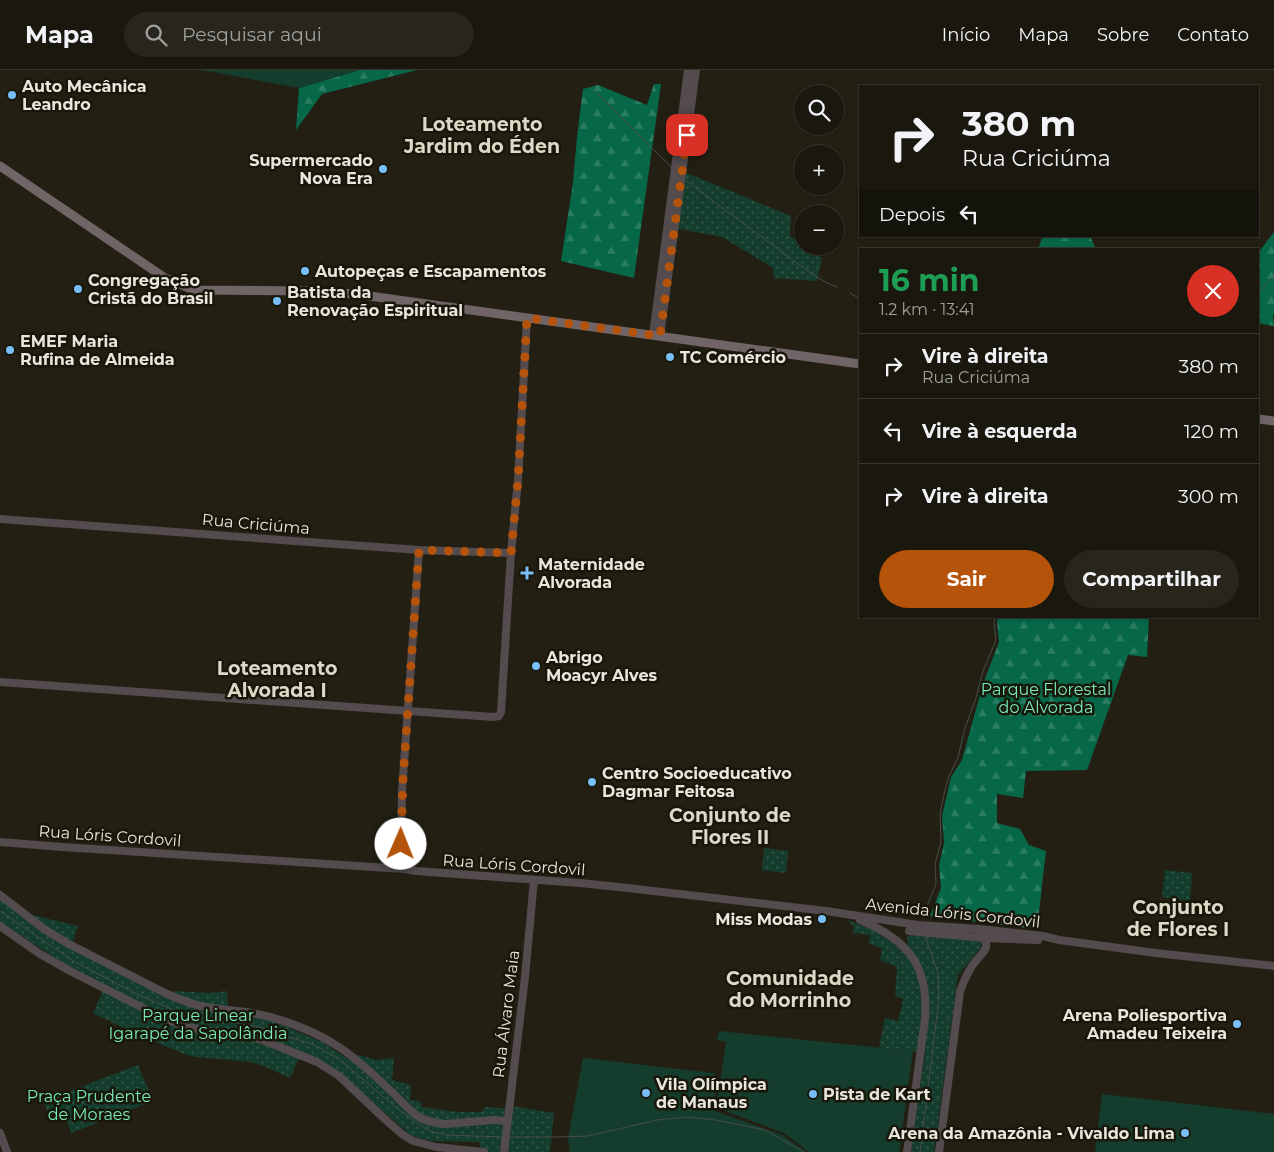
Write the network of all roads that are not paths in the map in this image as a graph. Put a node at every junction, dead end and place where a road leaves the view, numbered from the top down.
1 (688, 70) edge
2 (696, 70) edge
3 (0, 166) edge
4 (527, 318) junction
5 (657, 335) junction
6 (859, 364) edge
7 (1259, 419) edge
8 (1274, 421) edge
9 (0, 519) edge
10 (419, 550) junction
11 (511, 553) junction
12 (0, 682) edge
13 (408, 712) junction
14 (0, 842) edge
15 (404, 869) junction
16 (534, 880) junction
17 (0, 895) edge
18 (846, 915) junction
19 (918, 925) junction
20 (0, 926) edge
21 (979, 929) junction
22 (935, 930) junction
23 (909, 931) junction
24 (985, 938) junction
25 (1057, 940) junction
26 (905, 948) junction
27 (1274, 966) edge
28 (507, 1124) junction
29 (0, 1133) edge
30 (504, 1149) edge
31 (7, 1152) edge
32 (484, 1152) edge
33 (907, 1152) edge
34 (939, 1152) edge

1 - 5 street
2 - 5 street
3 - 4 main road
4 - 5 main road
4 - 11 street
5 - 6 main road
7 - 8 main road
9 - 10 street, Rua Criciúma
10 - 11 street, Rua Criciúma
10 - 13 street
11 - 13 street
12 - 13 street
13 - 15 street
14 - 15 street, Rua Lóris Cordovil
15 - 16 street, Rua Lóris Cordovil
16 - 18 street, Rua Lóris Cordovil
16 - 28 street, Rua Álvaro Maia
17 - 28 street
18 - 19 street, Avenida Lóris Cordovil
18 - 26 street
19 - 22 street, Avenida Lóris Cordovil
19 - 23 street
20 - 32 street
21 - 22 street, Avenida Lóris Cordovil
21 - 24 street
21 - 25 street, Avenida Lóris Cordovil
22 - 23 street, Avenida Lóris Cordovil
22 - 24 street, Avenida Lóris Cordovil
23 - 26 street
24 - 25 street, Avenida Lóris Cordovil
24 - 34 street
25 - 27 street, Avenida Lóris Cordovil
26 - 33 street
28 - 30 street, Rua Álvaro Maia
29 - 31 street

